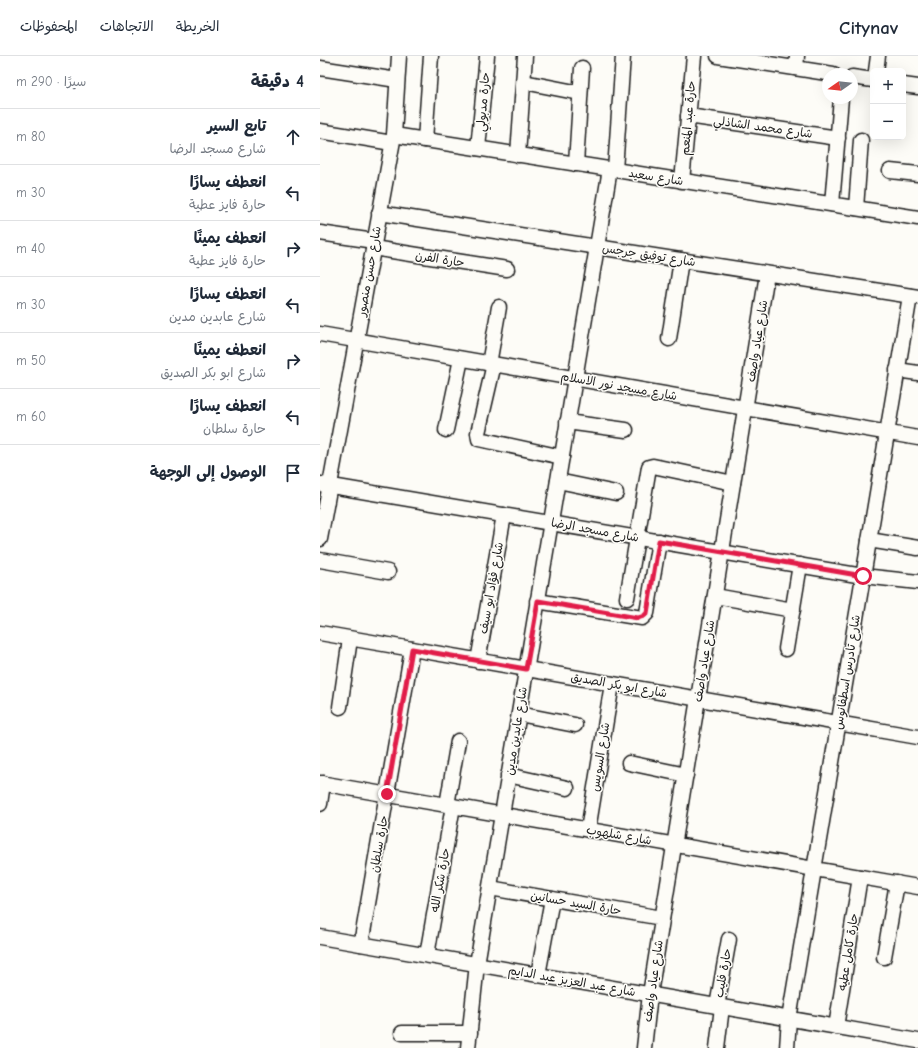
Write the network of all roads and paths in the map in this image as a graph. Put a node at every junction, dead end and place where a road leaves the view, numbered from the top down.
1 (399, 56) edge
2 (431, 56) edge
3 (487, 56) edge
4 (525, 56) edge
5 (623, 56) edge
6 (694, 56) edge
7 (718, 56) edge
8 (878, 56) edge
9 (749, 58) edge
10 (797, 62) edge
11 (320, 68) edge
12 (582, 68) dead end
13 (876, 68) edge
14 (822, 70) edge
15 (858, 78) edge
16 (397, 80) junction
17 (870, 80) edge
18 (524, 82) junction
19 (906, 85) edge
20 (918, 87) edge
21 (580, 93) junction
22 (841, 104) edge
23 (688, 116) junction
24 (320, 131) edge
25 (838, 138) junction
26 (393, 139) junction
27 (425, 140) junction
28 (861, 140) dead end
29 (478, 148) junction
30 (518, 155) junction
31 (576, 164) junction
32 (612, 170) junction
33 (890, 171) dead end
34 (918, 174) edge
35 (682, 181) junction
36 (832, 204) junction
37 (856, 208) junction
38 (379, 212) junction
39 (918, 218) edge
40 (320, 233) edge
41 (374, 245) junction
42 (596, 247) junction
43 (681, 260) junction
44 (507, 269) dead end
45 (768, 274) junction
46 (914, 297) edge
47 (499, 307) dead end
48 (320, 334) edge
49 (670, 339) dead end
50 (356, 340) junction
51 (461, 359) junction
52 (492, 364) junction
53 (898, 370) junction
54 (918, 373) edge
55 (574, 379) junction
56 (746, 408) junction
57 (567, 422) junction
58 (446, 430) dead end
59 (626, 430) dead end
60 (887, 433) junction
61 (918, 438) edge
62 (562, 457) junction
63 (558, 481) junction
64 (733, 483) junction
65 (324, 485) edge
66 (616, 493) dead end
67 (504, 515) junction
68 (550, 523) junction
69 (637, 538) junction
70 (320, 539) edge
71 (869, 540) junction
72 (659, 541) junction
73 (918, 548) edge
74 (722, 552) junction
75 (320, 560) edge
76 (800, 565) junction
77 (388, 572) dead end
78 (863, 576) junction
79 (918, 582) edge
80 (715, 596) junction
81 (627, 598) dead end
82 (538, 601) junction
83 (793, 610) junction
84 (320, 633) edge
85 (350, 638) junction
86 (412, 649) junction
87 (786, 649) dead end
88 (478, 661) junction
89 (526, 669) junction
90 (612, 684) junction
91 (698, 699) junction
92 (340, 707) dead end
93 (519, 714) junction
94 (838, 724) junction
95 (575, 725) dead end
96 (918, 738) edge
97 (458, 741) dead end
98 (629, 763) dead end
99 (508, 775) junction
100 (686, 775) junction
101 (321, 783) edge
102 (567, 788) dead end
103 (387, 794) junction
104 (320, 804) edge
105 (450, 805) junction
106 (502, 814) junction
107 (588, 830) junction
108 (674, 844) junction
109 (814, 869) junction
110 (860, 877) junction
111 (897, 884) junction
112 (918, 887) edge
113 (490, 888) junction
114 (552, 899) junction
115 (662, 918) junction
116 (320, 936) edge
117 (729, 939) dead end
118 (361, 944) junction
119 (427, 955) junction
120 (884, 957) dead end
121 (477, 964) junction
122 (538, 975) junction
123 (650, 994) junction
124 (719, 1006) junction
125 (789, 1018) junction
126 (836, 1027) junction
127 (402, 1032) dead end
128 (470, 1033) junction
129 (918, 1041) edge
130 (468, 1048) edge
131 (644, 1048) edge
132 (717, 1048) edge
133 (787, 1048) edge

1 - 16 street, شارع حسن منصور
2 - 27 street
3 - 29 street, حارة مدبولي
4 - 18 street
5 - 32 street, شارع عابدين مدين
6 - 23 street, حارة عبد المنعم
7 - 9 street
8 - 13 street
9 - 10 street
10 - 14 street
11 - 16 street
12 - 21 street
15 - 17 street
16 - 26 street, شارع حسن منصور
18 - 21 street
18 - 30 street
19 - 20 street
21 - 31 street
22 - 25 street
23 - 25 street, شارع محمد الشاذلي
23 - 35 street, حارة عبد المنعم
24 - 26 street, شارع سعيد
25 - 36 street
26 - 27 street, شارع سعيد
26 - 38 street, شارع حسن منصور
27 - 29 street, شارع سعيد
28 - 37 street
29 - 30 street, شارع سعيد
30 - 31 street, شارع سعيد
31 - 32 street, شارع سعيد
32 - 35 street, شارع سعيد
32 - 42 street, شارع عابدين مدين
33 - 34 street
35 - 36 street, شارع سعيد
36 - 37 street, شارع سعيد
37 - 39 street, شارع سعيد
38 - 41 street, شارع حسن منصور
38 - 42 street, شارع توفيق جرجس
40 - 41 street, حارة الفرن
41 - 44 street, حارة الفرن
41 - 50 street, شارع حسن منصور
42 - 43 street, شارع توفيق جرجس
42 - 55 street, شارع عابدين مدين
43 - 45 street, شارع توفيق جرجس
43 - 49 street
45 - 46 street, شارع توفيق جرجس
45 - 56 street, شارع عياد واصف
46 - 53 street, شارع تادرس اسطفانوس
47 - 52 street
48 - 50 street, شارع مسجد نور الاسلام
50 - 51 street, شارع مسجد نور الاسلام
50 - 65 street, شارع حسن منصور
51 - 52 street, شارع مسجد نور الاسلام
51 - 58 street
52 - 55 street, شارع مسجد نور الاسلام
52 - 62 street
53 - 54 street
53 - 60 street, شارع تادرس اسطفانوس
55 - 56 street, شارع مسجد نور الاسلام
55 - 57 street, شارع عابدين مدين
56 - 60 street, شارع مسجد نور الاسلام
56 - 64 street, شارع عياد واصف
57 - 59 street
57 - 62 street, شارع عابدين مدين
60 - 61 street, شارع مسجد نور الاسلام
60 - 71 street, شارع تادرس اسطفانوس
62 - 63 street, شارع عابدين مدين
63 - 66 street
63 - 68 street, شارع عابدين مدين
64 - 69 street
64 - 74 street, شارع عياد واصف
65 - 67 street, شارع مسجد الرضا
65 - 70 street, شارع حسن منصور
67 - 68 street, شارع مسجد الرضا
67 - 88 street, شارع فؤاد ابو سيف
68 - 69 street, شارع مسجد الرضا
68 - 82 street, شارع عابدين مدين
69 - 72 street, شارع مسجد الرضا
69 - 81 street
71 - 73 street
71 - 78 street, شارع تادرس اسطفانوس
72 - 74 street, شارع مسجد الرضا
72 - 82 street
74 - 76 street, شارع مسجد الرضا
74 - 80 street, شارع عياد واصف
75 - 77 street
76 - 78 street, شارع مسجد الرضا
76 - 83 street
78 - 79 street, شارع مسجد الرضا
78 - 94 street, شارع تادرس اسطفانوس
80 - 83 street
80 - 91 street, شارع عياد واصف
82 - 89 street, شارع عابدين مدين
83 - 87 street
84 - 85 street, شارع ابو بكر الصديق
85 - 86 street, شارع ابو بكر الصديق
85 - 92 street
86 - 88 street, شارع ابو بكر الصديق
86 - 103 street, حارة سلطان
88 - 89 street, شارع ابو بكر الصديق
89 - 90 street, شارع ابو بكر الصديق
89 - 93 street, شارع عابدين مدين
90 - 91 street, شارع ابو بكر الصديق
90 - 107 street, شارع السويس
91 - 94 street, شارع ابو بكر الصديق
91 - 100 street, شارع عياد واصف
93 - 95 street
93 - 99 street, شارع عابدين مدين
94 - 96 street, شارع ابو بكر الصديق
94 - 109 street, شارع تادرس اسطفانوس
97 - 105 street, حارة شكر الله
98 - 100 street
99 - 102 street
99 - 106 street, شارع عابدين مدين
100 - 108 street, شارع عياد واصف
101 - 103 street, شارع شلهوب
101 - 104 street
103 - 105 street, شارع شلهوب
103 - 118 street, حارة سلطان
105 - 106 street, شارع شلهوب
105 - 119 street, حارة شكر الله
106 - 107 street, شارع شلهوب
106 - 113 street, شارع عابدين مدين
107 - 108 street, شارع شلهوب
108 - 109 street, شارع شلهوب
108 - 115 street, شارع عياد واصف
109 - 110 street, شارع شلهوب
109 - 125 street, شارع تادرس اسطفانوس
110 - 111 street, شارع شلهوب
110 - 126 street, حارة كامل عطيه
111 - 112 street, شارع شلهوب
111 - 120 street
113 - 114 street, حارة السيد حسانين
113 - 121 street, شارع عابدين مدين
114 - 115 street, حارة السيد حسانين
114 - 122 street
115 - 123 street, شارع عياد واصف
116 - 118 street, شارع عبد العزيز عبد الدايم
117 - 124 street, حارة فليب
118 - 119 street, شارع عبد العزيز عبد الدايم
119 - 121 street, شارع عبد العزيز عبد الدايم
121 - 122 street, شارع عبد العزيز عبد الدايم
121 - 128 street, شارع عابدين مدين
122 - 123 street, شارع عبد العزيز عبد الدايم
123 - 124 street, شارع عبد العزيز عبد الدايم
123 - 131 street, شارع عياد واصف
124 - 125 street, شارع عبد العزيز عبد الدايم
124 - 132 street, حارة فليب
125 - 126 street, شارع عبد العزيز عبد الدايم
125 - 133 street, شارع تادرس اسطفانوس
126 - 129 street, شارع عبد العزيز عبد الدايم
127 - 128 street
128 - 130 street, شارع عابدين مدين

